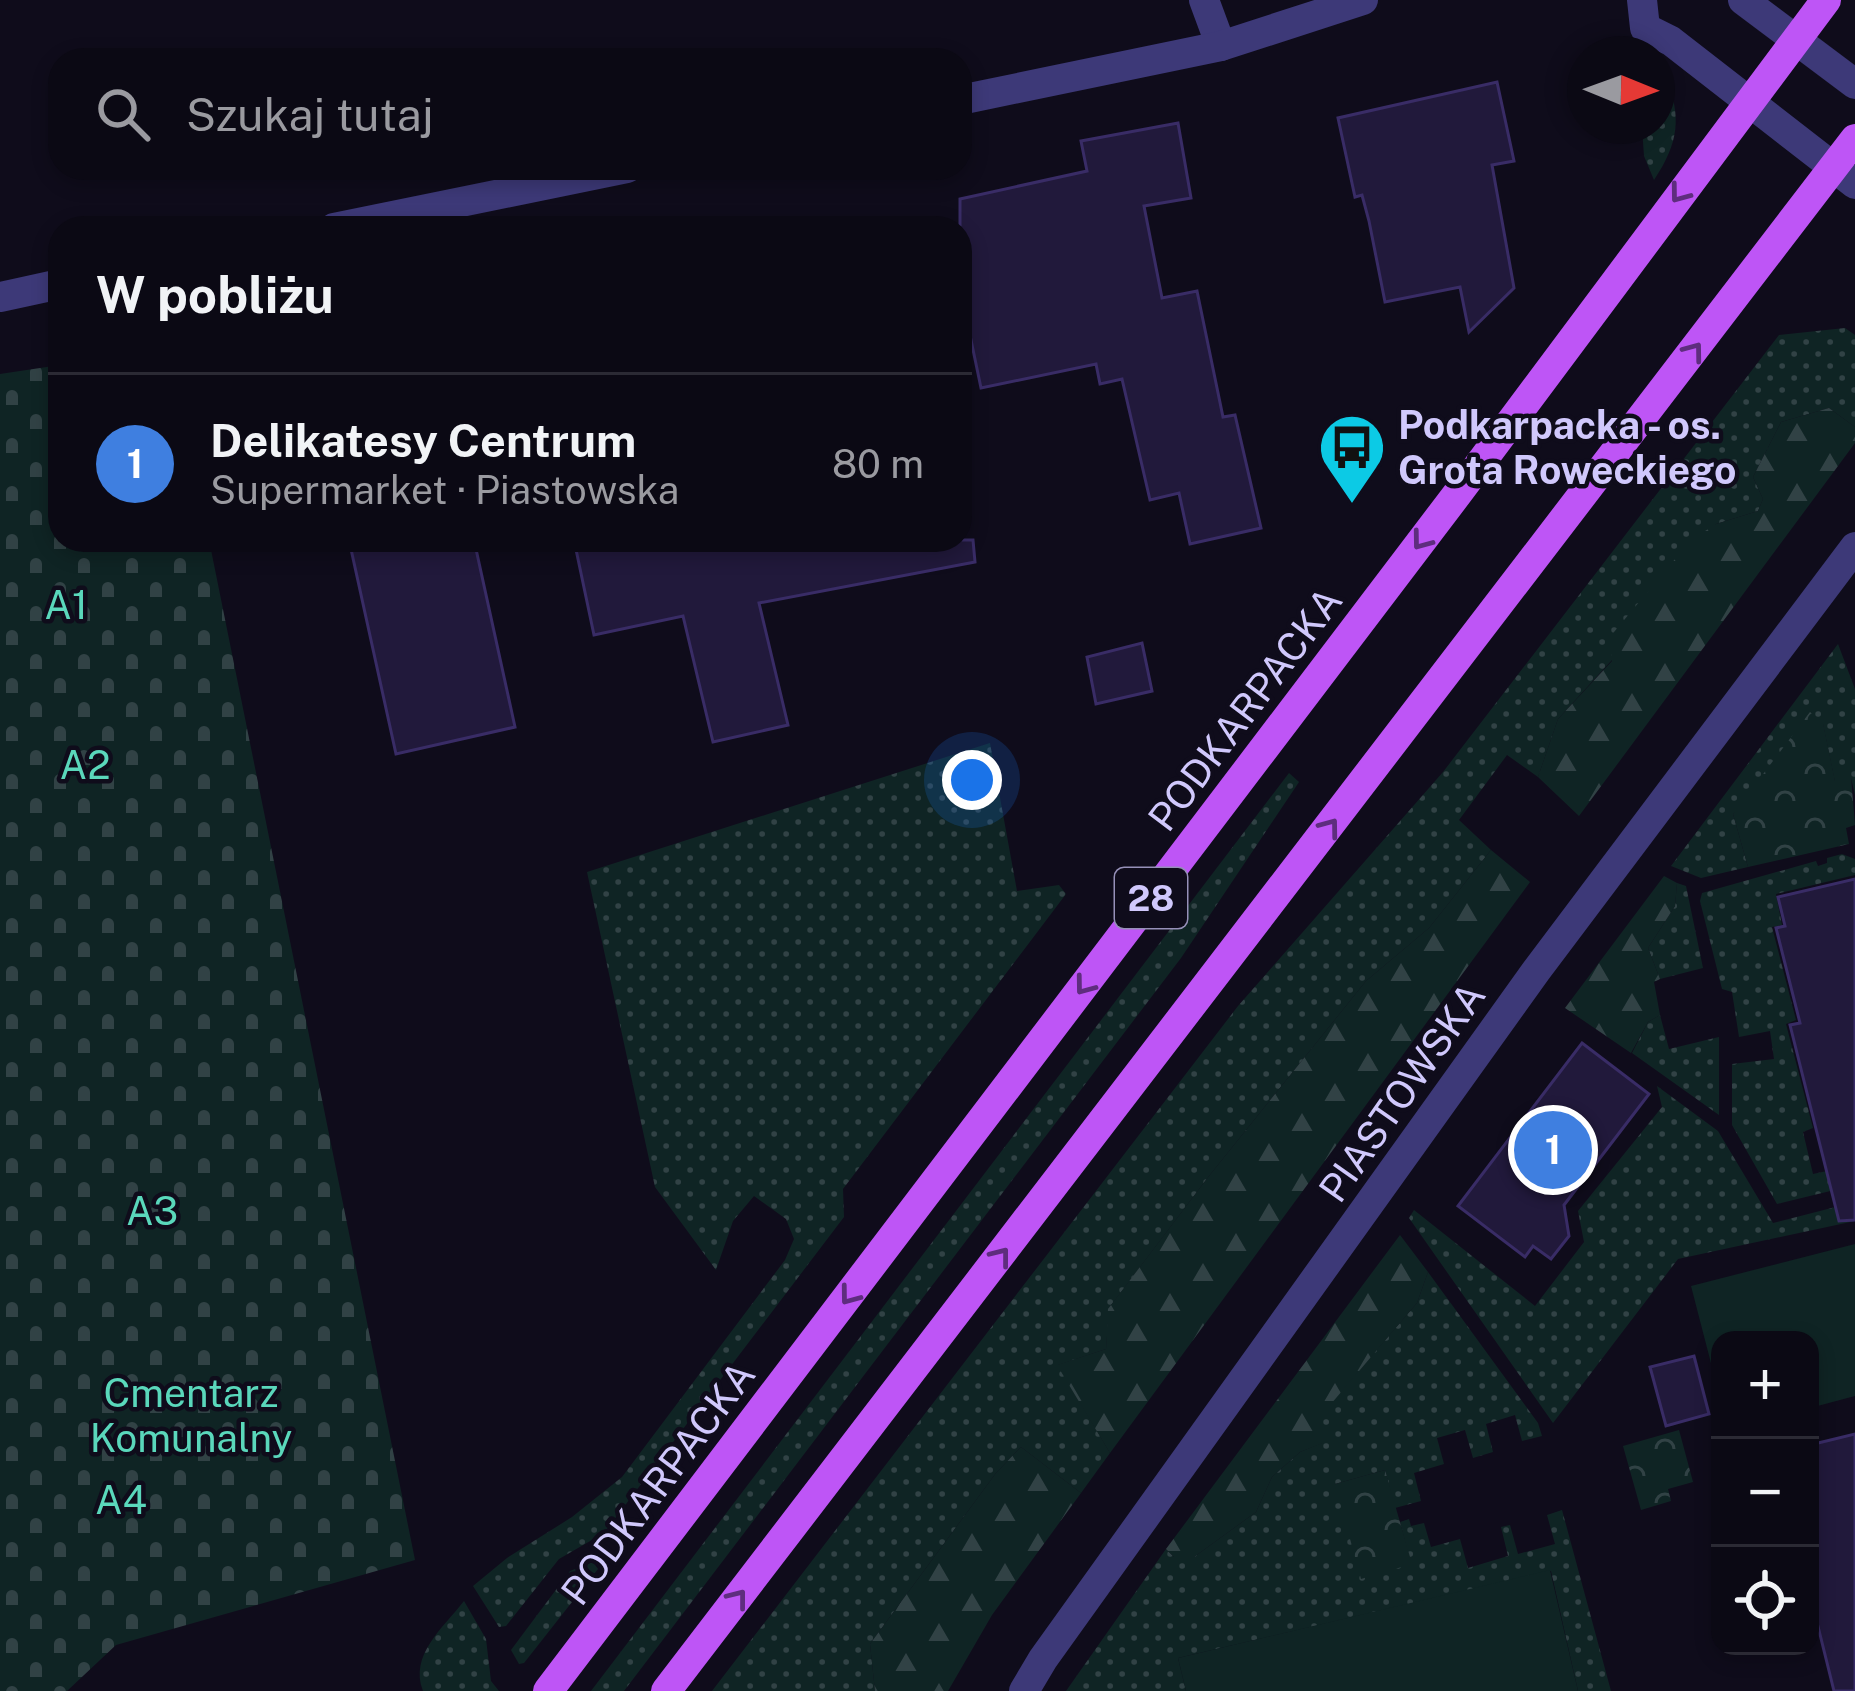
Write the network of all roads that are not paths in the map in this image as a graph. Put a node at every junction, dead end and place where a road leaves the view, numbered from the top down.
1 (1204, 0) edge
2 (1363, 0) edge
3 (1642, 0) edge
4 (1743, 0) edge
5 (1826, 0) edge
6 (1793, 40) junction
7 (1221, 46) junction
8 (1855, 84) edge
9 (972, 98) edge
10 (1748, 100) junction
11 (1855, 139) edge
12 (1844, 176) edge
13 (568, 180) edge
14 (393, 216) edge
15 (48, 287) edge
16 (0, 297) edge
17 (1855, 547) edge
18 (548, 1691) edge
19 (666, 1691) edge
20 (1024, 1691) edge

1 - 7 street
2 - 7 street
3 - 10 street
4 - 6 street
5 - 6 main road, PODKARPACKA / 28
6 - 8 street
6 - 10 main road, PODKARPACKA / 28
7 - 9 street
10 - 12 street
10 -> 18 main road, PODKARPACKA / 28
11 - 12 main road, 28
19 -> 12 main road, 28
13 - 14 street
15 - 16 street
17 - 20 street, PIASTOWSKA

